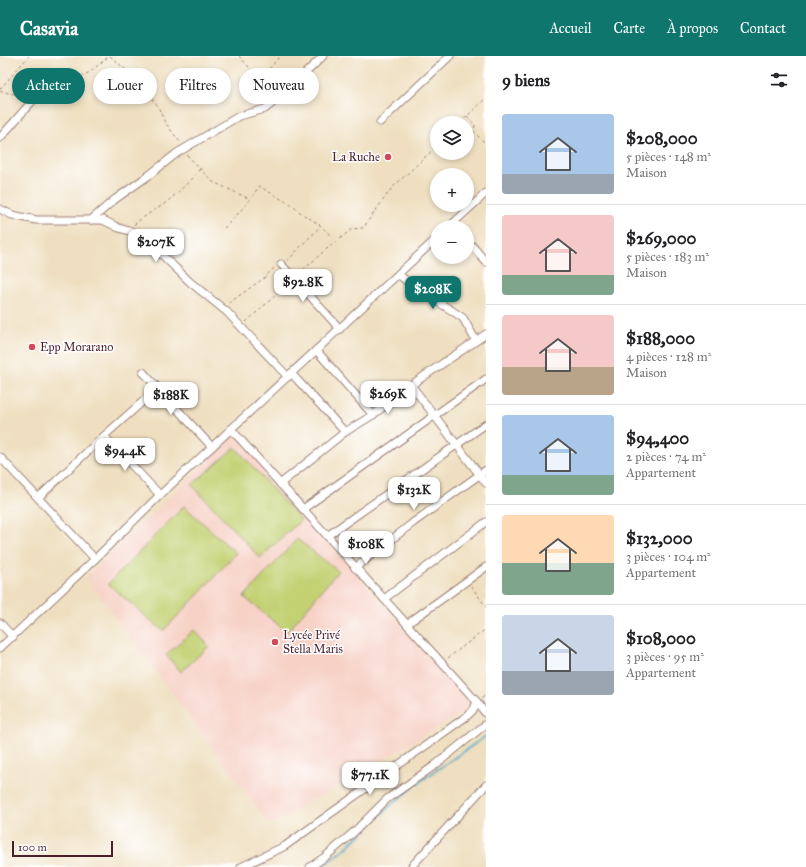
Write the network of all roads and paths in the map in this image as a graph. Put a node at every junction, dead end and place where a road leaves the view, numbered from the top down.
1 (28, 56) edge
2 (110, 56) edge
3 (239, 56) edge
4 (280, 56) edge
5 (323, 56) edge
6 (450, 56) edge
7 (85, 74) edge
8 (0, 89) edge
9 (12, 94) edge
10 (486, 98) edge
11 (30, 104) edge
12 (467, 116) edge
13 (380, 122) dead end
14 (474, 123) edge
15 (474, 132) edge
16 (474, 132) edge
17 (0, 138) edge
18 (486, 144) edge
19 (184, 149) junction
20 (430, 153) edge
21 (200, 169) junction
22 (486, 193) edge
23 (251, 199) junction
24 (0, 209) edge
25 (91, 220) junction
26 (458, 220) edge
27 (320, 225) junction
28 (224, 228) dead end
29 (128, 230) junction
30 (336, 242) junction
31 (430, 244) edge
32 (474, 248) edge
33 (486, 262) edge
34 (281, 264) junction
35 (398, 274) junction
36 (294, 278) junction
37 (222, 309) junction
38 (240, 327) junction
39 (340, 328) junction
40 (486, 334) edge
41 (476, 341) junction
42 (316, 350) junction
43 (143, 372) dead end
44 (289, 375) junction
45 (486, 379) edge
46 (411, 385) junction
47 (158, 388) junction
48 (373, 415) junction
49 (435, 416) junction
50 (486, 424) edge
51 (231, 429) junction
52 (345, 432) junction
53 (104, 436) junction
54 (456, 444) junction
55 (212, 447) junction
56 (2, 462) edge
57 (486, 470) edge
58 (480, 475) junction
59 (486, 483) edge
60 (280, 484) junction
61 (160, 495) junction
62 (38, 498) junction
63 (303, 509) junction
64 (486, 522) edge
65 (327, 536) junction
66 (95, 559) junction
67 (486, 567) edge
68 (355, 568) junction
69 (467, 580) junction
70 (384, 599) junction
71 (486, 607) edge
72 (0, 623) edge
73 (407, 624) junction
74 (486, 629) edge
75 (13, 637) junction
76 (0, 648) edge
77 (442, 663) junction
78 (477, 702) junction
79 (486, 714) edge
80 (486, 724) edge
81 (486, 785) edge
82 (241, 867) edge
83 (310, 867) edge
84 (411, 867) edge

1 - 8 path
2 - 7 path
2 - 19 path
3 - 4 path
5 - 19 street
6 - 13 street
8 - 9 path
10 - 12 path
11 - 17 street
14 - 16 path
15 - 18 path
19 - 21 path
19 - 25 street
20 - 30 path
21 - 23 path
21 - 29 path
22 - 26 street
23 - 27 path
23 - 28 path
24 - 25 street
25 - 29 street
27 - 30 path
27 - 34 path
29 - 37 street
30 - 36 path
31 - 35 street
32 - 33 street
34 - 36 street
34 - 37 path
35 - 39 street
35 - 41 street
36 - 38 path
36 - 39 street
37 - 38 street
38 - 44 street
39 - 42 street
40 - 41 street
41 - 46 street
42 - 44 street
42 - 48 street
43 - 47 street
44 - 51 street
44 - 52 street
45 - 49 street
46 - 48 street
46 - 49 street
47 - 53 street
47 - 55 street
48 - 52 street
49 - 54 street
49 - 63 street
50 - 54 street
51 - 55 street
51 - 60 street
52 - 60 street
53 - 61 street
53 - 62 street
54 - 58 street
54 - 65 street
55 - 61 street
56 - 62 street
57 - 58 street
58 - 59 street
58 - 68 street
60 - 63 street
61 - 66 street
62 - 66 street
63 - 65 street
64 - 70 street
65 - 68 street
66 - 75 street
67 - 69 street
68 - 70 street
69 - 71 path
69 - 73 street
70 - 73 street
72 - 75 street
73 - 77 street
74 - 77 path
75 - 76 street
77 - 78 street
78 - 79 street
78 - 82 street
80 - 83 street
81 - 84 street

